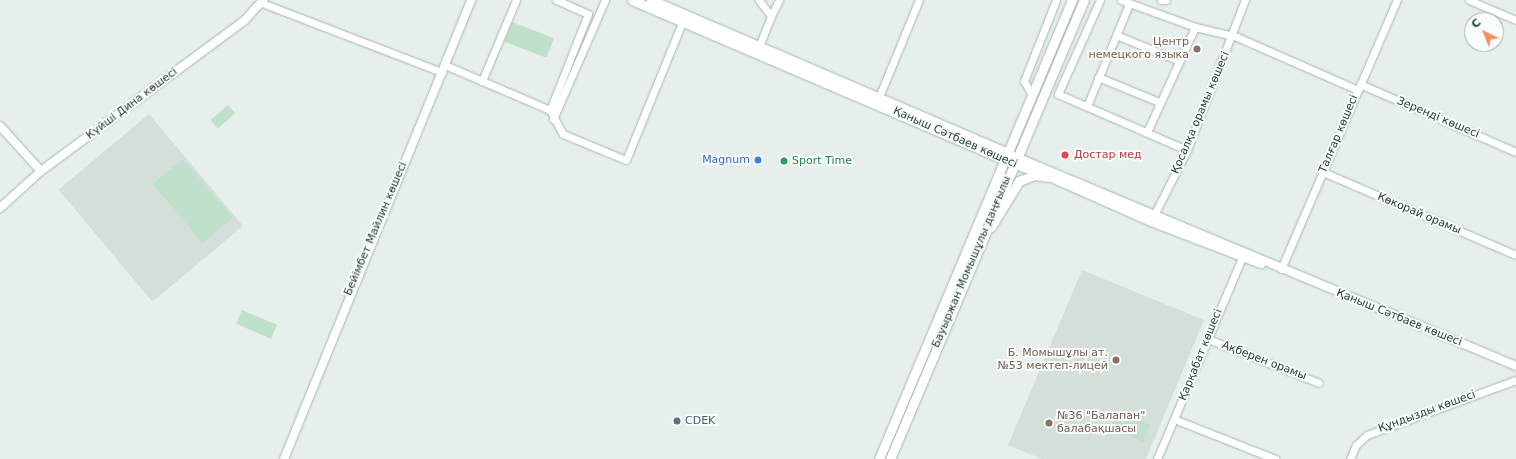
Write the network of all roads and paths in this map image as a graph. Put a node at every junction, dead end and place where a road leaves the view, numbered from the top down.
1 (471, 0) edge
2 (516, 0) edge
3 (556, 0) edge
4 (605, 0) edge
5 (632, 0) edge
6 (651, 0) edge
7 (760, 0) edge
8 (779, 0) edge
9 (919, 0) edge
10 (1056, 0) edge
11 (1072, 0) edge
12 (1084, 0) edge
13 (1100, 0) edge
14 (1121, 0) edge
15 (1161, 0) edge
16 (1166, 0) edge
17 (1244, 0) edge
18 (1397, 0) edge
19 (1469, 0) edge
20 (263, 1) edge
21 (1129, 4) junction
22 (772, 16) junction
23 (683, 20) junction
24 (1516, 20) edge
25 (1195, 26) junction
26 (1116, 35) junction
27 (1233, 36) junction
28 (1065, 44) junction
29 (758, 50) junction
30 (1078, 50) junction
31 (1177, 60) junction
32 (444, 68) junction
33 (1098, 77) junction
34 (482, 81) junction
35 (1359, 87) junction
36 (1031, 93) junction
37 (879, 97) junction
38 (1159, 102) junction
39 (1087, 106) junction
40 (550, 110) junction
41 (553, 119) junction
42 (0, 126) edge
43 (1147, 132) junction
44 (1187, 150) junction
45 (1516, 152) edge
46 (1004, 156) junction
47 (1015, 161) junction
48 (41, 171) junction
49 (1323, 172) junction
50 (1049, 177) junction
51 (0, 208) edge
52 (1152, 219) junction
53 (982, 238) junction
54 (1243, 255) junction
55 (1516, 255) edge
56 (1281, 269) junction
57 (1208, 339) junction
58 (1516, 366) edge
59 (1516, 380) edge
60 (1319, 382) dead end
61 (1174, 419) junction
62 (284, 459) edge
63 (879, 459) edge
64 (890, 459) edge
65 (1157, 459) edge
66 (1275, 459) edge
67 (1350, 459) edge

1 - 32 street, Бейімбет Майлин көшесі
2 - 34 street
3 - 40 street
4 - 41 street
5 - 23 main road, Қаныш Сәтбаев көшесі
6 - 29 main road, Қаныш Сәтбаев көшесі
7 - 22 street
8 - 22 street
9 - 37 street
10 - 36 street
11 - 36 main road, Бауыржан Момышұлы даңғылы
12 - 28 main road, Бауыржан Момышұлы даңғылы
13 - 30 street
14 - 21 street, Зеренді көшесі
15 - 16 street
17 - 27 street, Қосалқа орамы көшесі
18 - 35 street, Талғар көшесі
19 - 24 street
20 - 32 street
20 - 48 street, Күйші Дина көшесі
21 - 25 street, Зеренді көшесі
21 - 26 street
22 - 29 street
23 - 29 main road, Қаныш Сәтбаев көшесі
23 - 41 street
25 - 27 street, Зеренді көшесі
25 - 31 street
26 - 31 street
26 - 33 street
27 - 35 street, Зеренді көшесі
27 - 44 street, Қосалқа орамы көшесі
28 - 30 street
28 - 47 main road, Бауыржан Момышұлы даңғылы
29 - 37 main road, Қаныш Сәтбаев көшесі
29 - 46 main road, Қаныш Сәтбаев көшесі
30 - 39 street
31 - 38 street
32 - 34 street
32 - 62 street, Бейімбет Майлин көшесі
33 - 38 street
33 - 39 street
34 - 40 street
35 - 45 street, Зеренді көшесі
35 - 49 street, Талғар көшесі
36 - 46 main road, Бауыржан Момышұлы даңғылы
37 - 46 main road, Қаныш Сәтбаев көшесі
38 - 43 street
39 - 43 street
40 - 41 street
42 - 48 street
43 - 44 street
44 - 52 street, Қосалқа орамы көшесі
46 - 47 main road, Қаныш Сәтбаев көшесі
46 - 63 main road, Бауыржан Момышұлы даңғылы
47 - 50 street, Қаныш Сәтбаев көшесі
47 - 52 street, Қаныш Сәтбаев көшесі
47 - 53 main road, Бауыржан Момышұлы даңғылы
48 - 51 street, Күйші Дина көшесі
49 - 55 street, Көкорай орамы
49 - 56 street, Талғар көшесі
50 - 52 street, Қаныш Сәтбаев көшесі
50 - 53 main road
52 - 54 street, Қаныш Сәтбаев көшесі
53 - 64 main road, Бауыржан Момышұлы даңғылы
54 - 56 street, Қаныш Сәтбаев көшесі
54 - 57 street, Қарқабат көшесі
56 - 58 street, Қаныш Сәтбаев көшесі
57 - 60 street, Ақберен орамы
57 - 61 street, Қарқабат көшесі
59 - 67 street, Құндызды көшесі
61 - 65 street, Қарқабат көшесі
61 - 66 street

